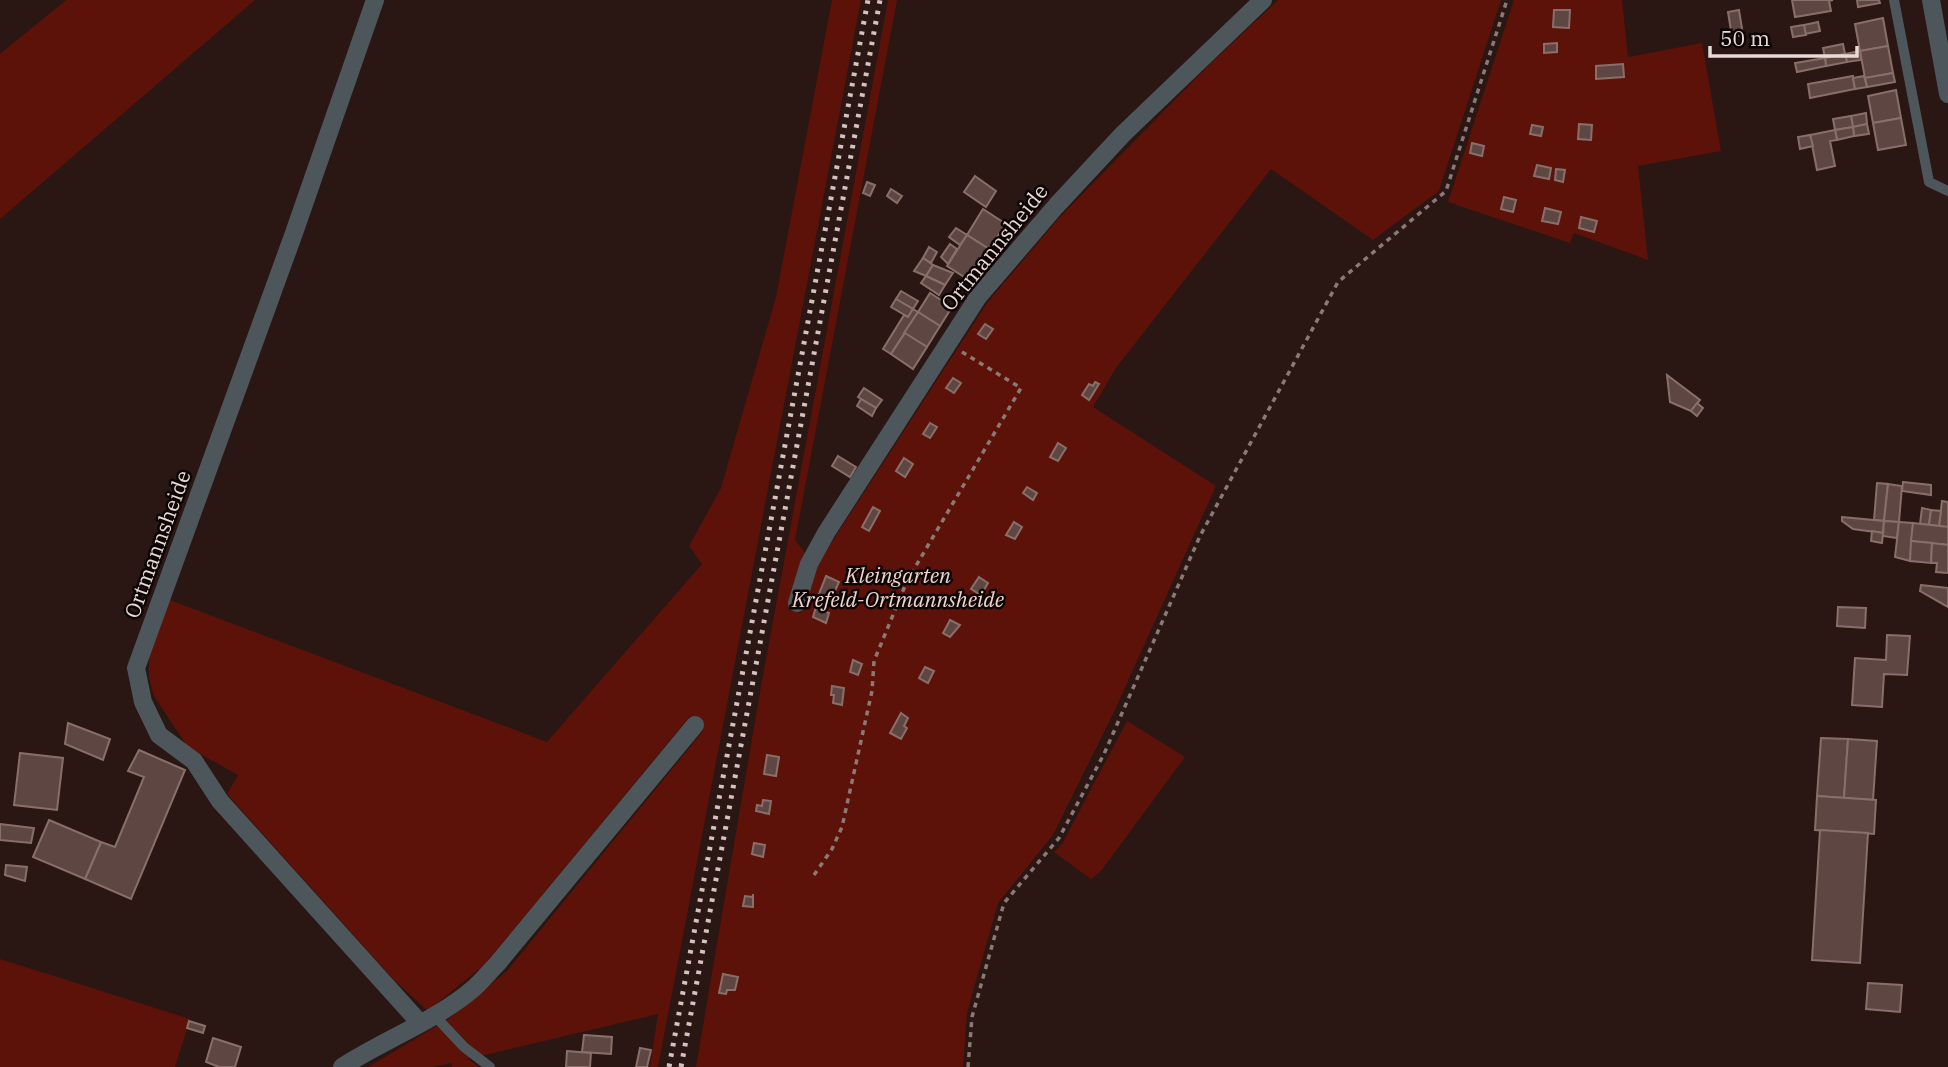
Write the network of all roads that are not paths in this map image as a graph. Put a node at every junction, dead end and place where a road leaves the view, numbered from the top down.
1 (375, 0) edge
2 (1263, 0) edge
3 (1894, 0) edge
4 (1931, 0) edge
5 (1948, 94) edge
6 (1948, 191) edge
7 (797, 603) dead end
8 (695, 725) dead end
9 (427, 1019) junction
10 (342, 1067) edge
11 (490, 1067) edge

1 - 9 street, Ortmannsheide
2 - 7 street, Ortmannsheide
3 - 6 lane
4 - 5 street
8 - 9 street
9 - 10 street
9 - 11 lane

